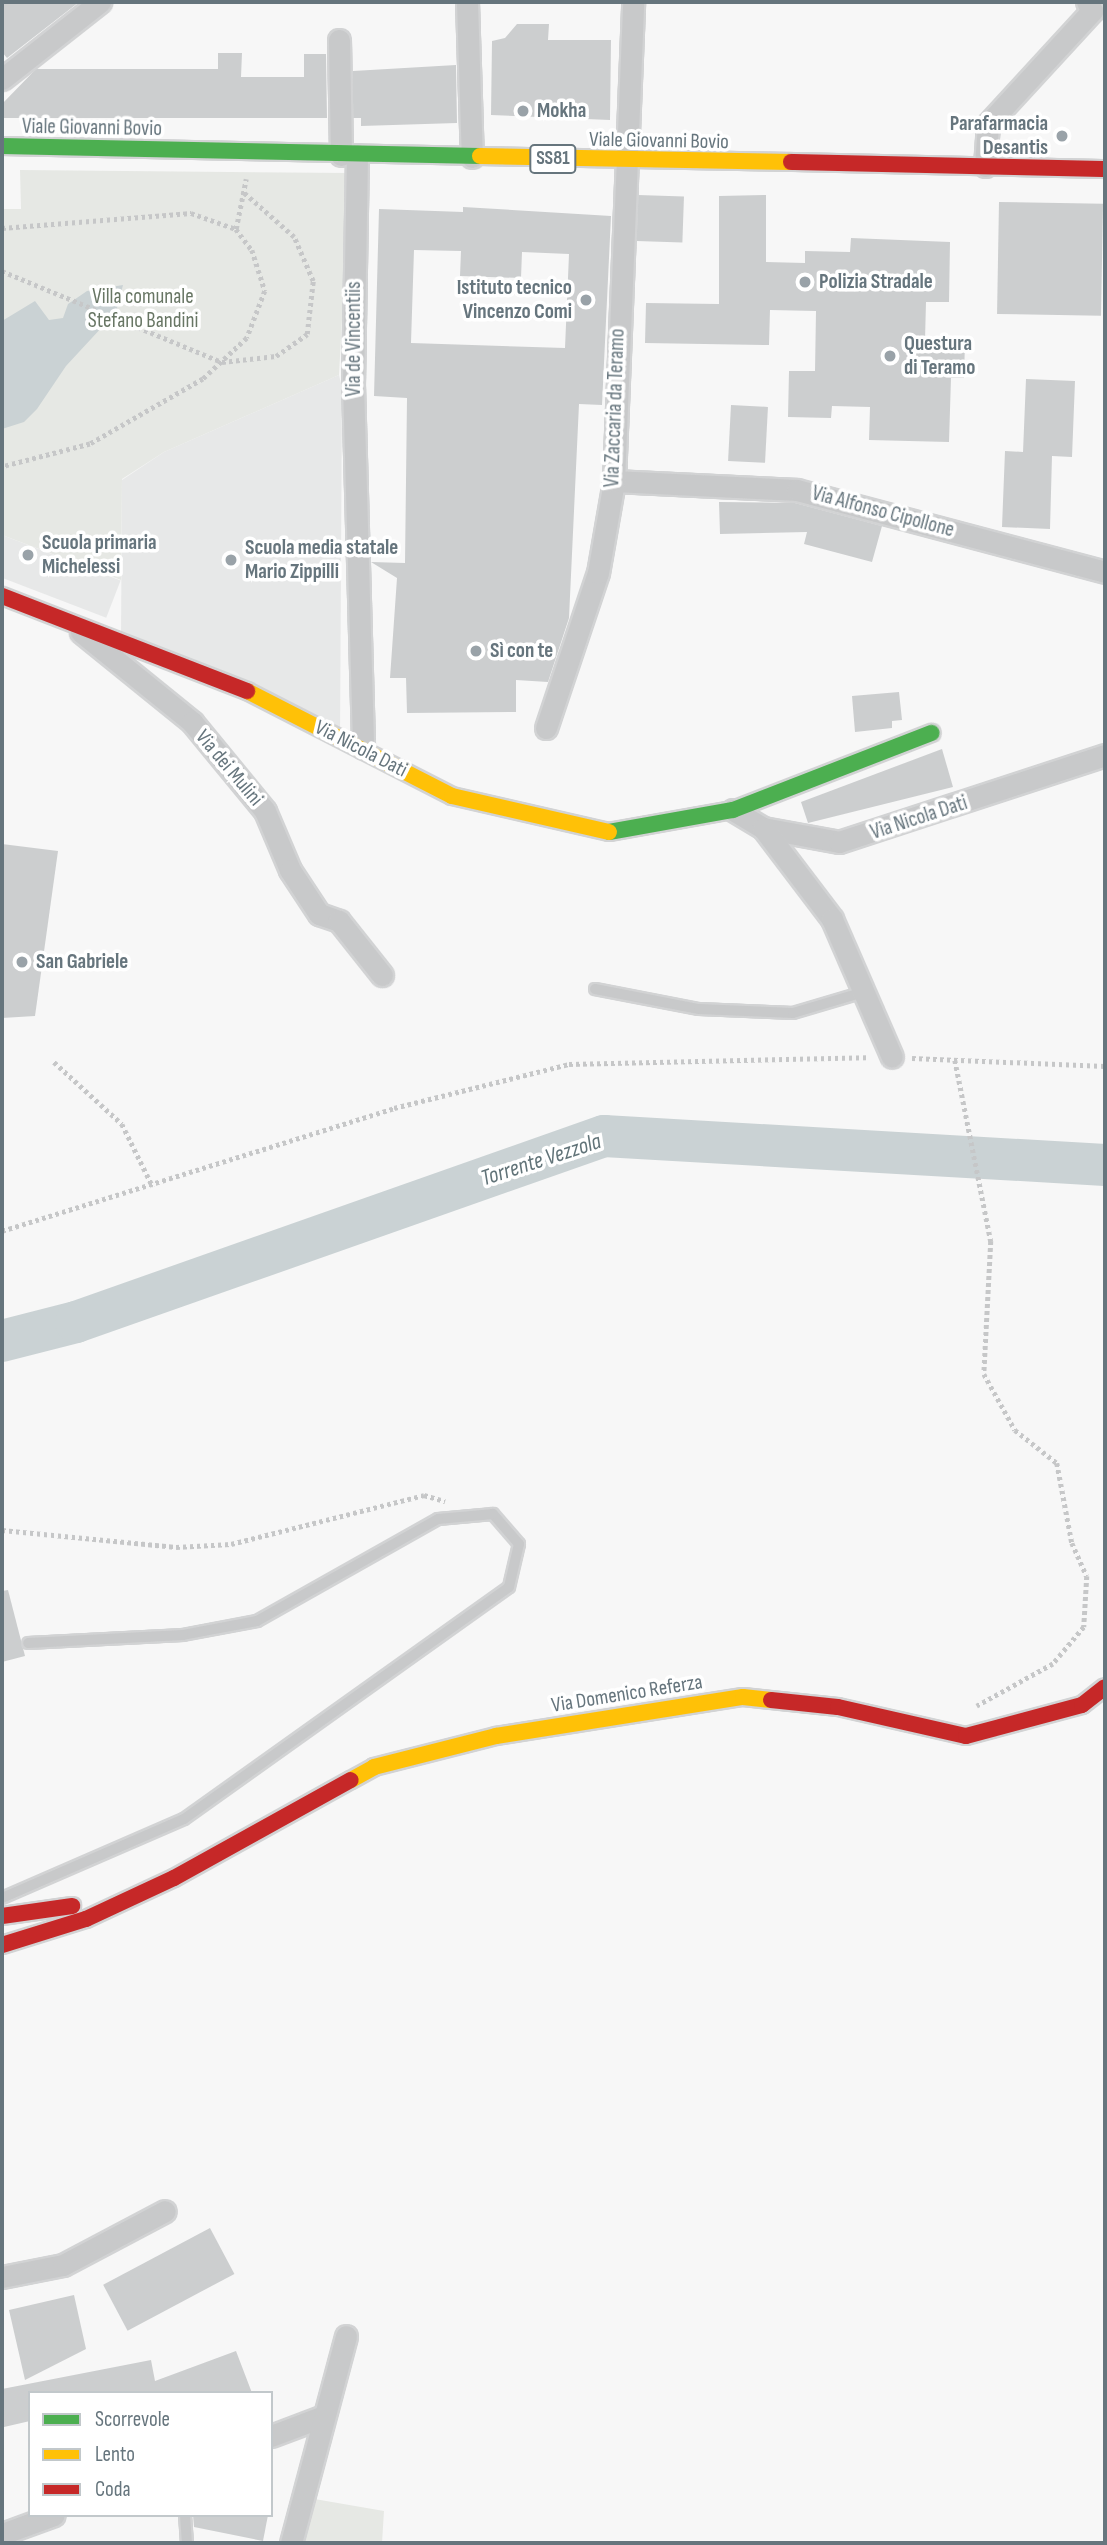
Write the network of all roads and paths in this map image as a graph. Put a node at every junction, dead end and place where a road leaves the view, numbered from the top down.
1 (100, 2) edge
2 (467, 2) edge
3 (633, 2) edge
4 (1087, 2) edge
5 (339, 40) dead end
6 (2, 79) edge
7 (2, 146) edge
8 (249, 152) junction
9 (349, 155) junction
10 (472, 157) junction
11 (623, 161) junction
12 (985, 166) junction
13 (1105, 169) edge
14 (244, 193) junction
15 (2, 228) edge
16 (236, 229) junction
17 (2, 271) edge
18 (222, 362) junction
19 (2, 467) edge
20 (614, 481) junction
21 (1105, 572) edge
22 (2, 596) edge
23 (66, 620) junction
24 (546, 728) dead end
25 (932, 733) dead end
26 (363, 748) junction
27 (1105, 755) edge
28 (733, 810) junction
29 (763, 828) junction
30 (382, 975) dead end
31 (595, 989) dead end
32 (864, 992) junction
33 (892, 1057) junction
34 (955, 1060) junction
35 (54, 1062) dead end
36 (1105, 1066) edge
37 (153, 1187) junction
38 (2, 1231) edge
39 (459, 1505) dead end
40 (2, 1530) edge
41 (28, 1643) dead end
42 (1105, 1686) edge
43 (971, 1708) dead end
44 (174, 1878) junction
45 (2, 1898) edge
46 (2, 1916) edge
47 (2, 1945) edge
48 (165, 2211) dead end
49 (2, 2277) edge
50 (346, 2336) dead end
51 (324, 2416) junction
52 (273, 2435) edge
53 (49, 2517) edge
54 (186, 2517) edge
55 (2, 2534) edge
56 (187, 2543) edge
57 (291, 2543) edge

1 - 6 street
2 - 10 street
3 - 11 street, Via Zaccaria da Teramo
4 - 12 street
5 - 9 street, Via de Vincentiis
7 - 8 street, Viale Giovanni Bovio / SS81
8 - 9 street, Viale Giovanni Bovio / SS81
8 - 14 path
9 - 10 street, Viale Giovanni Bovio / SS81
9 - 26 street, Via de Vincentiis
10 - 11 street, Viale Giovanni Bovio / SS81
11 - 12 street, Viale Giovanni Bovio / SS81
11 - 20 street, Via Zaccaria da Teramo
12 - 13 street, Viale Giovanni Bovio / SS81
14 - 16 path
14 - 18 path
15 - 16 path
16 - 18 path
17 - 18 path
18 - 19 path
20 - 21 street, Via Alfonso Cipollone
20 - 24 street, Via Zaccaria da Teramo
22 - 23 street, Via Nicola Dati
23 - 26 street, Via Nicola Dati
23 - 30 street, Via dei Mulini
25 - 28 street, Via Nicola Dati
26 - 28 street, Via Nicola Dati
27 - 29 street, Via Nicola Dati
28 - 29 street, Via Nicola Dati
29 - 32 street
31 - 32 lane
32 - 33 street
33 - 34 path
33 - 37 path
34 - 36 path
34 - 43 path
35 - 37 path
37 - 38 path
39 - 40 path
41 - 45 lane
42 - 44 street, Via Domenico Referza
44 - 46 street, Via Domenico Referza
44 - 47 street, Via Domenico Referza
48 - 49 street
50 - 51 street
51 - 52 street
51 - 57 street
53 - 55 street
54 - 56 lane

